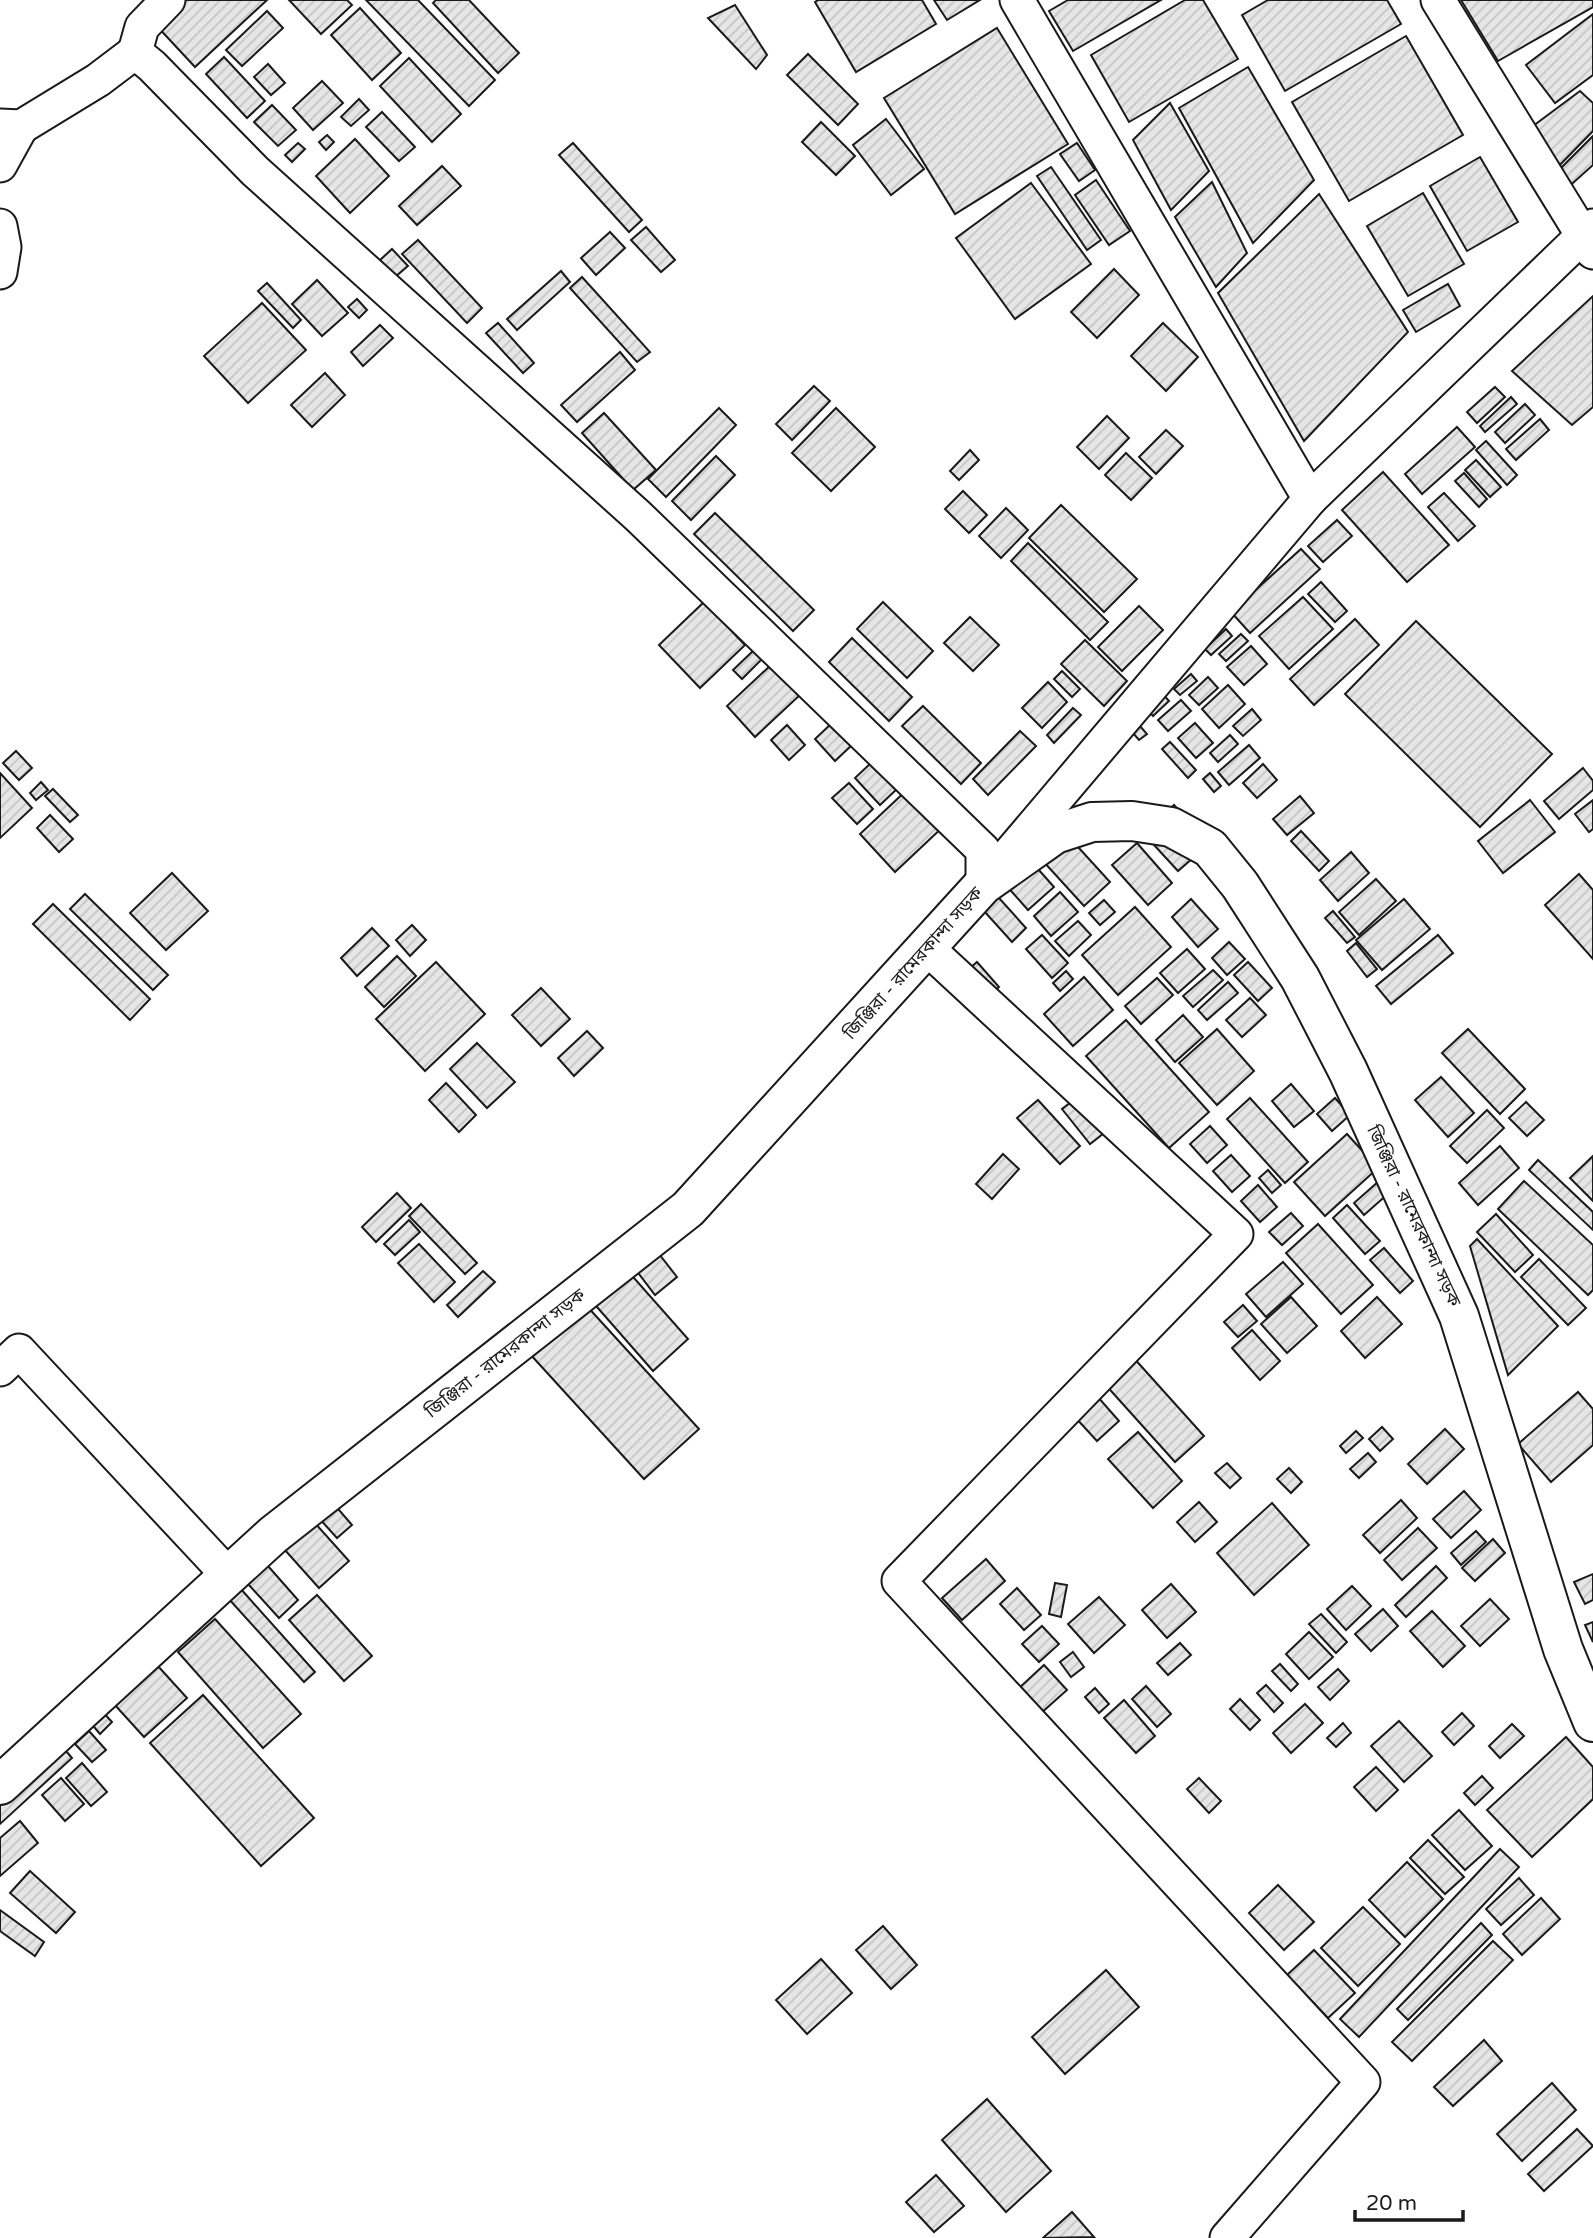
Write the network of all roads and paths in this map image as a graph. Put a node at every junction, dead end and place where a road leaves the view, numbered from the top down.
1 (168, 0) edge
2 (1017, 0) edge
3 (1438, 0) edge
4 (135, 52) junction
5 (11, 126) edge
6 (0, 165) edge
7 (0, 226) edge
8 (1589, 238) edge
9 (0, 272) edge
10 (1310, 499) junction
11 (983, 885) junction
12 (927, 948) junction
13 (0, 1369) edge
14 (229, 1576) junction
15 (1593, 1723) edge
16 (0, 1785) edge
17 (1227, 2238) edge

1 - 4 street
2 - 10 street
3 - 8 street
4 - 5 street
4 - 11 street
5 - 6 street
7 - 9 street
8 - 10 street
10 - 11 street
11 - 12 main road, জিঞ্জিরা - রামেরকান্দা সড়ক
11 - 15 main road, জিঞ্জিরা - রামেরকান্দা সড়ক
12 - 14 main road, জিঞ্জিরা - রামেরকান্দা সড়ক
12 - 17 street
13 - 14 street
14 - 16 main road, জিঞ্জিরা - রামেরকান্দা সড়ক

